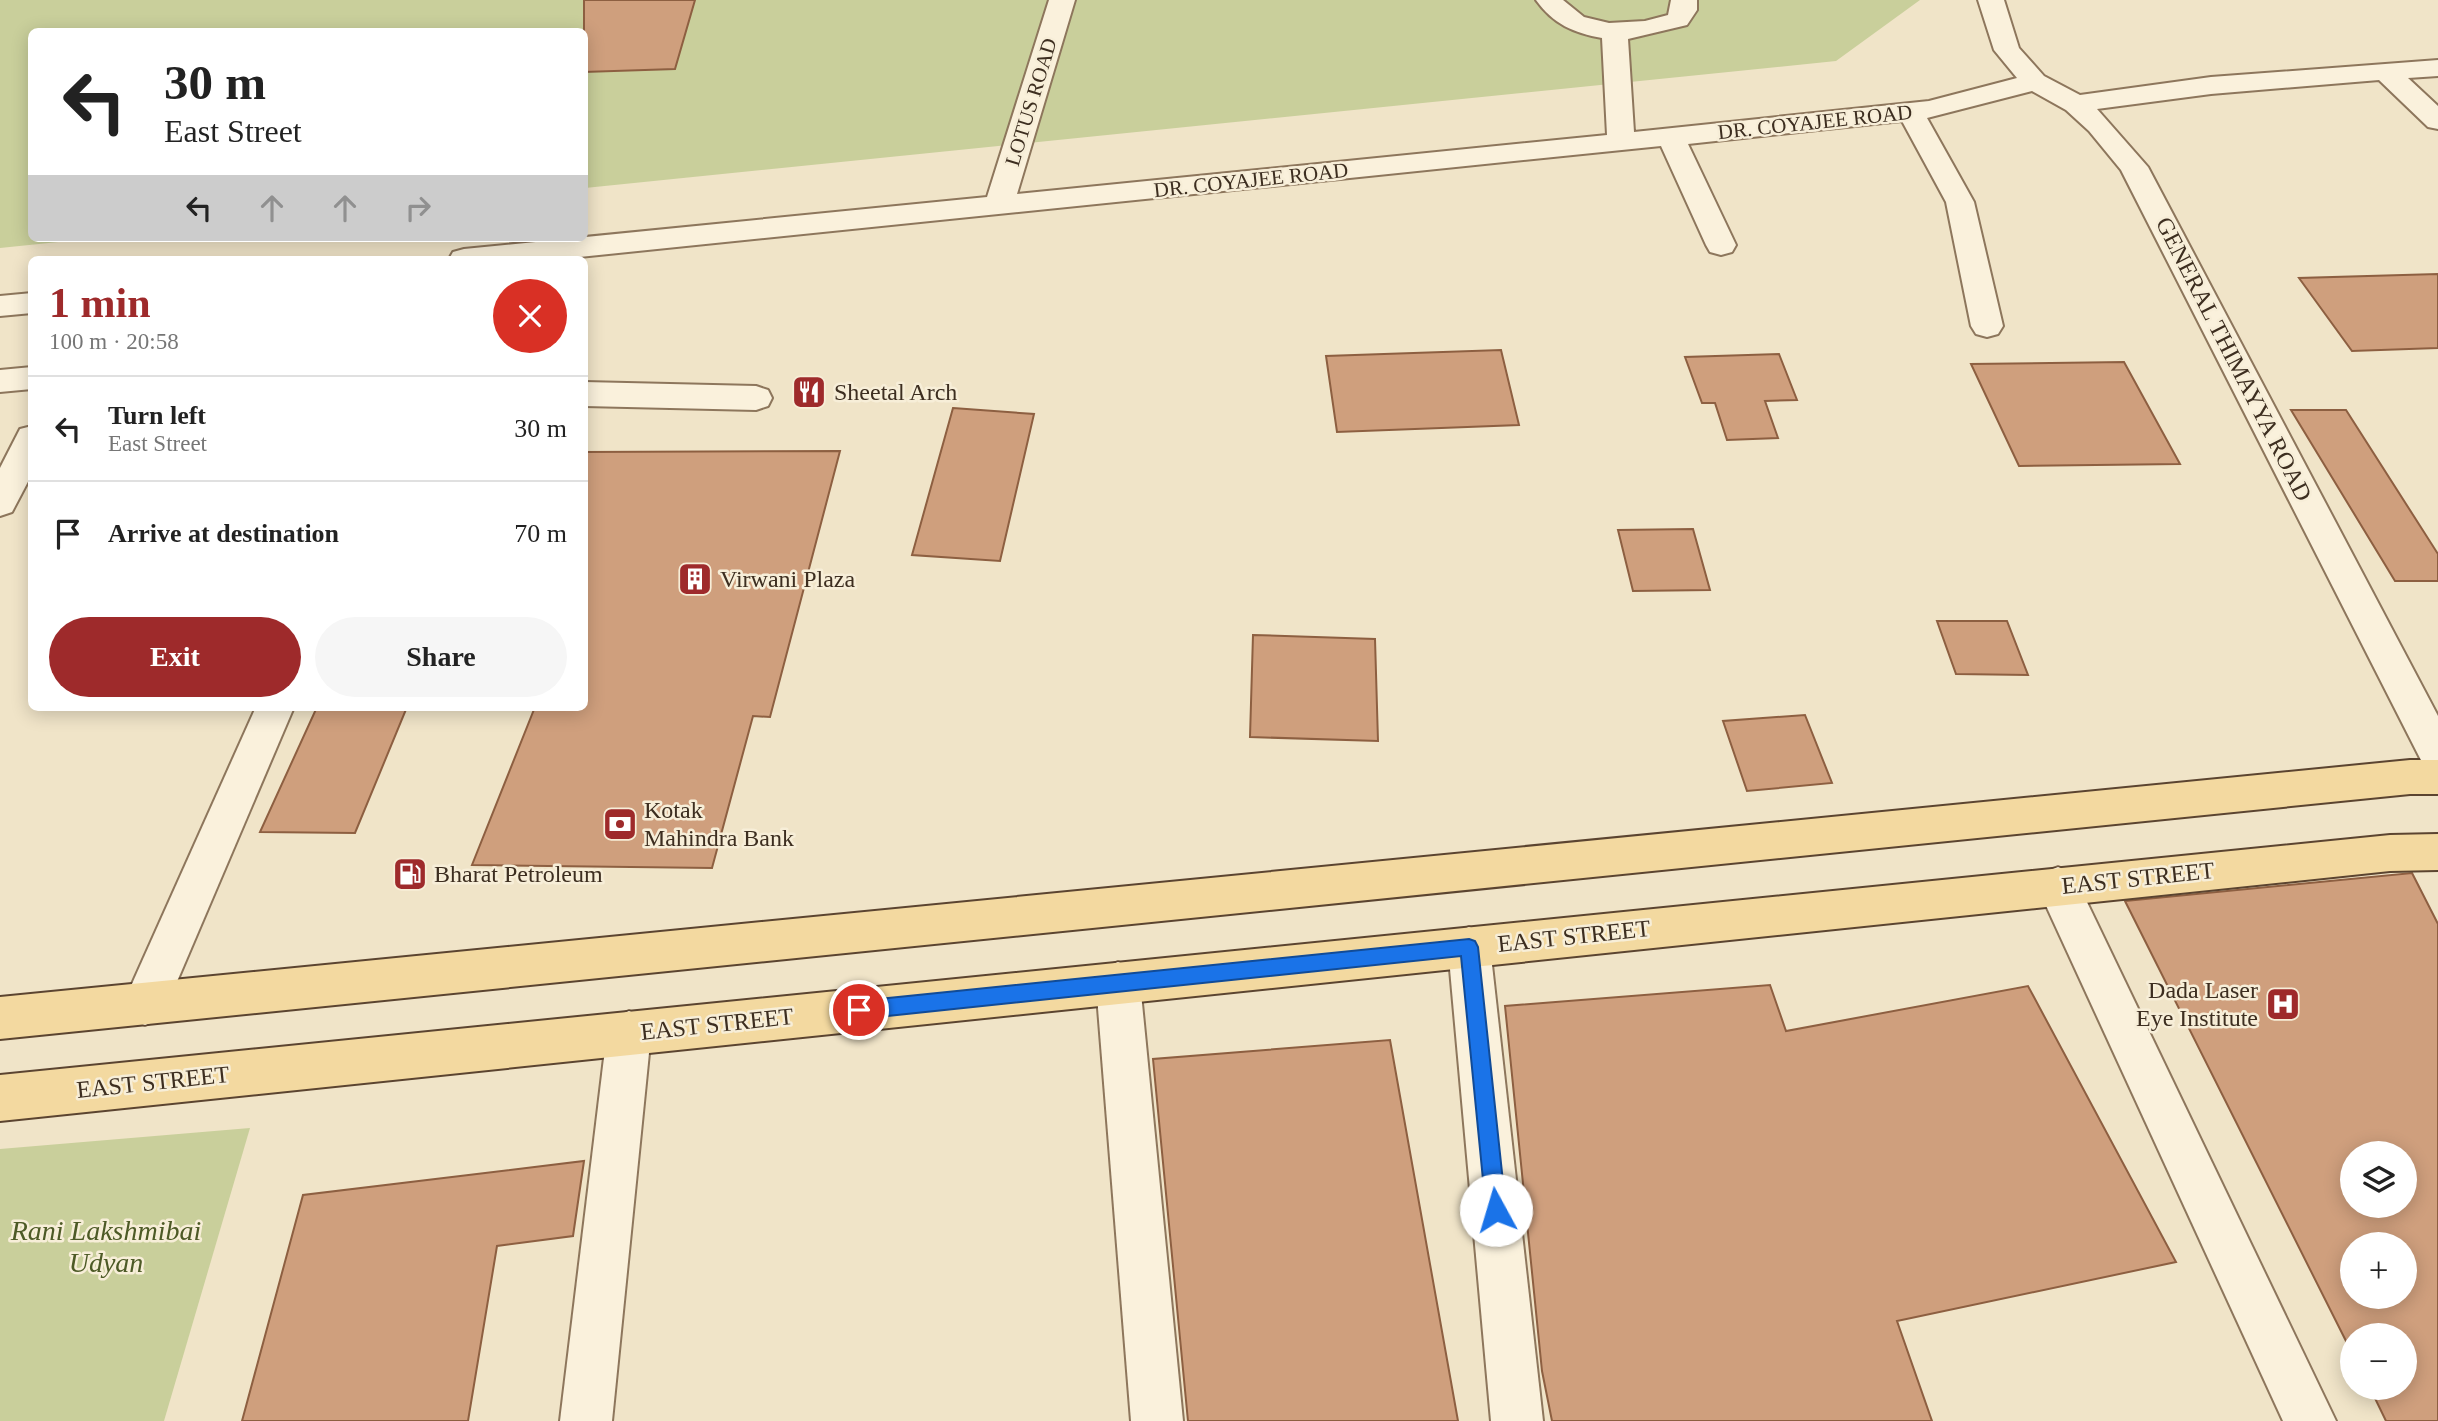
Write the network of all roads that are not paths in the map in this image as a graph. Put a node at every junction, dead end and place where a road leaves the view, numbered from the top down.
1 (1062, 0) edge
2 (1549, 0) edge
3 (1684, 0) edge
4 (1991, 0) edge
5 (1615, 32) junction
6 (2438, 68) edge
7 (2386, 72) junction
8 (2035, 82) junction
9 (2076, 104) junction
10 (1910, 111) junction
11 (2438, 121) edge
12 (1671, 137) junction
13 (1621, 142) junction
14 (999, 205) junction
15 (1721, 244) dead end
16 (565, 254) edge
17 (525, 256) edge
18 (28, 303) edge
19 (0, 306) edge
20 (1987, 326) dead end
21 (28, 378) edge
22 (0, 381) edge
23 (588, 394) edge
24 (756, 397) dead end
25 (28, 447) edge
26 (0, 503) edge
27 (273, 711) edge
28 (2438, 754) edge
29 (2438, 777) edge
30 (2438, 852) edge
31 (2058, 886) junction
32 (1469, 947) junction
33 (1118, 983) junction
34 (145, 1004) junction
35 (0, 1018) edge
36 (629, 1033) junction
37 (0, 1098) edge
38 (586, 1421) edge
39 (1157, 1421) edge
40 (1517, 1421) edge
41 (2310, 1421) edge

1 - 14 street, LOTUS ROAD
2 - 5 street
3 - 5 street
4 - 8 street, GENERAL THIMAYYA ROAD
5 - 13 street
6 - 7 street
7 - 9 street
7 - 11 street
8 - 9 street, GENERAL THIMAYYA ROAD
8 - 10 street, DR. COYAJEE ROAD
9 - 28 street, GENERAL THIMAYYA ROAD
10 - 12 street, DR. COYAJEE ROAD
10 - 20 street
12 - 13 street, DR. COYAJEE ROAD
12 - 15 street
13 - 14 street, DR. COYAJEE ROAD
14 - 16 street, DR. COYAJEE ROAD
16 - 17 street, DR. COYAJEE ROAD
18 - 19 street
21 - 22 street
23 - 24 street
25 - 26 street
27 - 34 street
29 - 34 main road
30 - 31 main road, EAST STREET
31 - 32 main road, EAST STREET
31 - 41 street
32 - 33 main road, EAST STREET
32 - 40 street
33 - 36 main road, EAST STREET
33 - 39 street
34 - 35 main road
36 - 37 main road, EAST STREET
36 - 38 street

